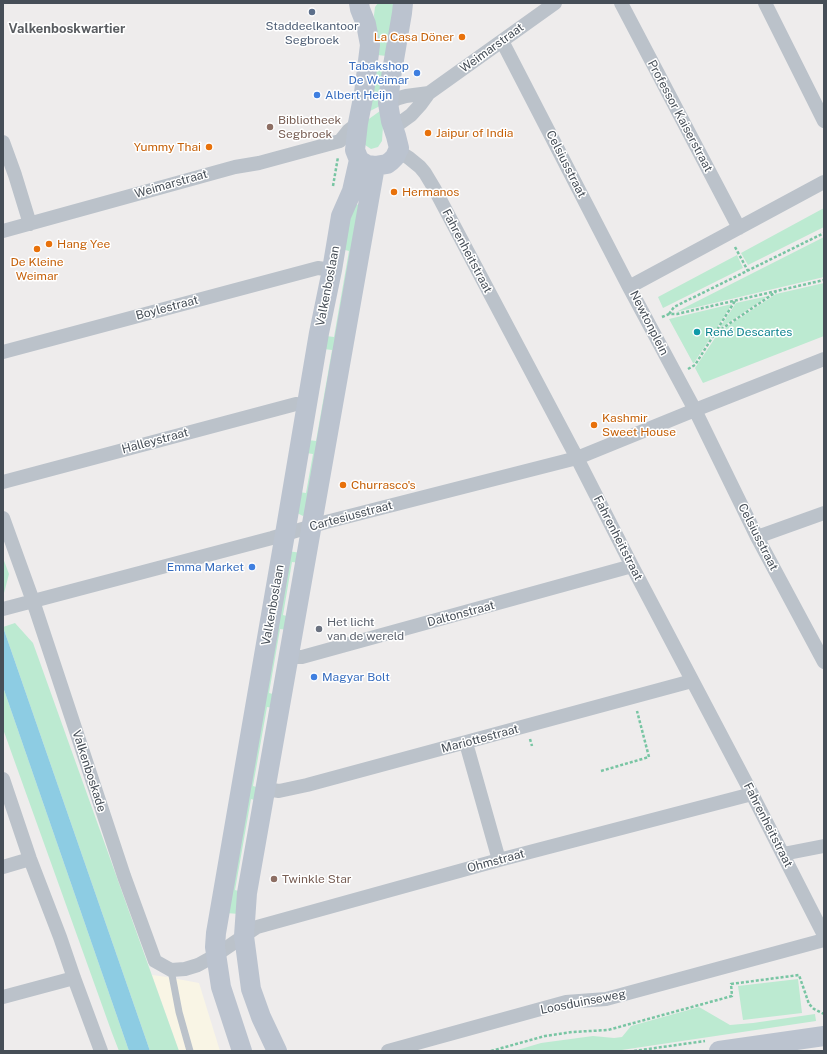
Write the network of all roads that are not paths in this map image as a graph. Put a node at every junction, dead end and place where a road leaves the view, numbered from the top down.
1 (359, 3) edge
2 (403, 3) edge
3 (555, 3) edge
4 (621, 3) edge
5 (765, 3) edge
6 (502, 41) junction
7 (429, 94) junction
8 (388, 103) junction
9 (824, 121) edge
10 (394, 128) junction
11 (3, 142) edge
12 (398, 152) junction
13 (358, 154) junction
14 (824, 182) edge
15 (30, 224) junction
16 (3, 231) edge
17 (733, 231) junction
18 (332, 270) junction
19 (629, 288) junction
20 (3, 352) edge
21 (824, 359) edge
22 (307, 405) junction
23 (695, 410) junction
24 (577, 458) junction
25 (3, 482) edge
26 (824, 513) edge
27 (3, 518) edge
28 (312, 526) junction
29 (285, 534) junction
30 (757, 537) junction
31 (632, 566) junction
32 (33, 601) junction
33 (5, 609) edge
34 (289, 657) junction
35 (824, 662) edge
36 (692, 681) junction
37 (466, 743) junction
38 (3, 778) edge
39 (266, 788) junction
40 (752, 794) junction
41 (824, 846) edge
42 (782, 854) junction
43 (30, 859) junction
44 (499, 860) junction
45 (3, 867) edge
46 (824, 935) edge
47 (244, 936) junction
48 (824, 940) edge
49 (216, 955) junction
50 (171, 970) junction
51 (74, 978) junction
52 (3, 997) edge
53 (824, 1036) edge
54 (101, 1051) edge
55 (190, 1051) edge
56 (242, 1051) edge
57 (277, 1051) edge
58 (388, 1051) edge
59 (719, 1051) edge

1 - 13 street
2 - 8 street
3 - 6 street, Weimarstraat
4 - 17 street, Professor Kaiserstraat
5 - 9 street
6 - 7 street, Weimarstraat
6 - 19 street, Celsiusstraat
7 - 8 street
7 - 10 street, Weimarstraat
8 - 10 street
10 - 12 street
11 - 15 street
12 - 13 street
12 - 24 street, Fahrenheitstraat
13 - 15 street, Weimarstraat
13 - 18 street, Valkenboslaan
13 - 28 street, Valkenboslaan
14 - 17 street, Newtonplein
15 - 16 street, Weimarstraat
17 - 19 street, Newtonplein
18 - 20 street, Boylestraat
18 - 22 street, Valkenboslaan
19 - 23 street, Newtonplein
21 - 23 street
22 - 25 street, Halleystraat
22 - 29 street, Valkenboslaan
23 - 24 street, Cartesiusstraat
23 - 30 street, Celsiusstraat
24 - 28 street, Cartesiusstraat
24 - 31 street, Fahrenheitstraat
26 - 30 street
27 - 32 street, Valkenboskade
28 - 29 street, Cartesiusstraat
28 - 34 street, Valkenboslaan
29 - 32 street, Cartesiusstraat
29 - 49 street, Valkenboslaan
30 - 35 street, Celsiusstraat
31 - 34 street, Daltonstraat
31 - 36 street, Fahrenheitstraat
32 - 33 street, Cartesiusstraat
32 - 50 street, Valkenboskade
34 - 39 street, Valkenboslaan
36 - 37 street, Mariottestraat
36 - 40 street, Fahrenheitstraat
37 - 39 street, Mariottestraat
37 - 44 street
38 - 43 street
39 - 47 street, Valkenboslaan
40 - 42 street, Fahrenheitstraat
40 - 44 street, Ohmstraat
41 - 42 street
42 - 46 street, Fahrenheitstraat
43 - 45 street
43 - 51 street
44 - 47 street, Ohmstraat
47 - 49 street, Ohmstraat
47 - 57 street, Valkenboslaan
48 - 58 street, Loosduinseweg
49 - 50 street
49 - 56 street, Valkenboslaan
50 - 55 lane
51 - 52 street
51 - 54 street
53 - 59 street

